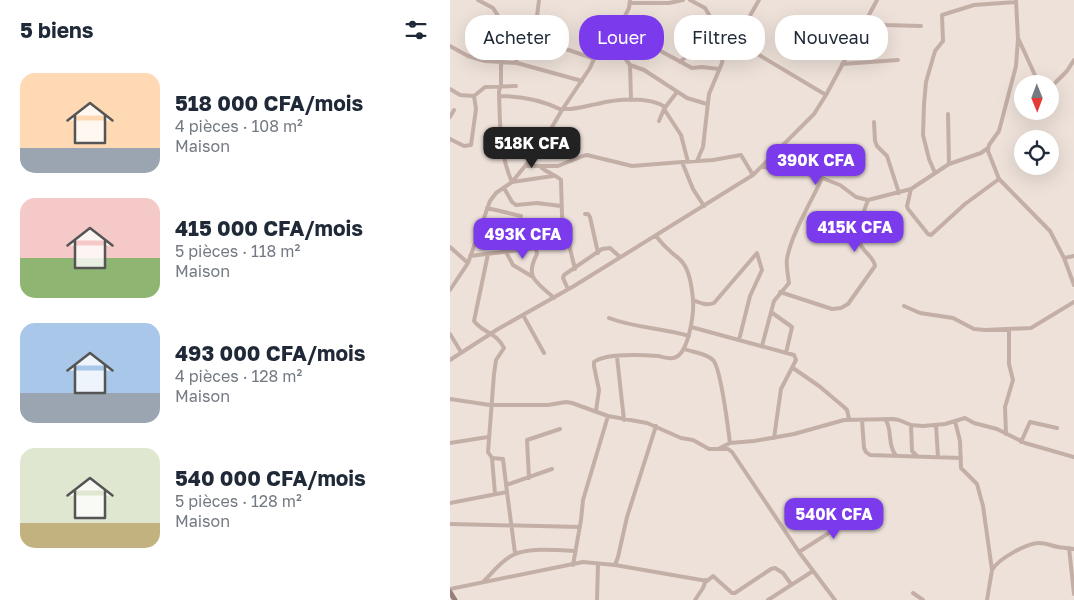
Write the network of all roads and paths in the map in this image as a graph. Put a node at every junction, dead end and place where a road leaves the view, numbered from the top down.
1 (478, 0) edge
2 (539, 0) edge
3 (683, 0) edge
4 (690, 0) edge
5 (759, 0) edge
6 (877, 0) edge
7 (630, 1) edge
8 (1016, 1) edge
9 (497, 15) edge
10 (537, 15) edge
11 (626, 15) edge
12 (708, 15) edge
13 (750, 15) edge
14 (869, 15) edge
15 (888, 25) edge
16 (921, 26) dead end
17 (1018, 39) junction
18 (450, 46) edge
19 (664, 52) edge
20 (765, 58) edge
21 (516, 60) edge
22 (593, 60) edge
23 (627, 60) edge
24 (682, 60) edge
25 (722, 60) edge
26 (844, 60) edge
27 (898, 60) dead end
28 (1074, 60) edge
29 (501, 62) junction
30 (680, 62) junction
31 (516, 63) junction
32 (630, 64) junction
33 (842, 64) junction
34 (1072, 69) edge
35 (719, 70) junction
36 (1034, 75) edge
37 (1059, 80) edge
38 (582, 81) junction
39 (500, 86) junction
40 (516, 86) dead end
41 (450, 89) edge
42 (677, 92) junction
43 (826, 95) junction
44 (474, 96) junction
45 (499, 96) junction
46 (631, 100) junction
47 (707, 104) junction
48 (664, 108) junction
49 (454, 110) dead end
50 (562, 110) junction
51 (948, 114) dead end
52 (450, 118) edge
53 (659, 121) dead end
54 (874, 122) dead end
55 (450, 139) edge
56 (988, 148) junction
57 (697, 161) junction
58 (682, 162) junction
59 (688, 162) junction
60 (949, 164) junction
61 (526, 166) junction
62 (763, 166) junction
63 (541, 167) junction
64 (935, 173) junction
65 (754, 175) junction
66 (553, 176) junction
67 (822, 178) junction
68 (1000, 179) junction
69 (512, 182) junction
70 (504, 188) junction
71 (911, 189) junction
72 (899, 193) junction
73 (868, 200) junction
74 (512, 202) junction
75 (561, 206) junction
76 (704, 206) junction
77 (486, 208) junction
78 (514, 214) junction
79 (585, 214) dead end
80 (521, 216) dead end
81 (656, 236) junction
82 (450, 247) edge
83 (506, 252) junction
84 (598, 252) junction
85 (488, 254) junction
86 (470, 256) junction
87 (1074, 256) edge
88 (620, 257) junction
89 (1064, 258) junction
90 (468, 263) junction
91 (575, 269) junction
92 (533, 277) junction
93 (1073, 280) edge
94 (1074, 285) edge
95 (451, 287) edge
96 (568, 290) junction
97 (780, 292) junction
98 (554, 298) junction
99 (693, 300) junction
100 (1074, 302) edge
101 (904, 306) dead end
102 (771, 312) junction
103 (523, 314) junction
104 (609, 318) dead end
105 (691, 327) junction
106 (1009, 328) junction
107 (492, 333) junction
108 (450, 334) edge
109 (688, 336) junction
110 (739, 340) junction
111 (762, 346) junction
112 (684, 349) junction
113 (461, 352) junction
114 (544, 353) dead end
115 (786, 353) junction
116 (617, 357) junction
117 (450, 360) edge
118 (793, 368) junction
119 (450, 398) edge
120 (490, 405) junction
121 (596, 411) junction
122 (608, 416) junction
123 (884, 419) junction
124 (624, 420) junction
125 (849, 420) junction
126 (862, 420) junction
127 (955, 420) junction
128 (911, 425) junction
129 (936, 425) junction
130 (656, 426) junction
131 (560, 428) dead end
132 (1057, 428) dead end
133 (1006, 434) junction
134 (488, 437) junction
135 (774, 438) junction
136 (1021, 442) junction
137 (450, 443) edge
138 (730, 443) junction
139 (720, 448) junction
140 (896, 455) junction
141 (918, 456) junction
142 (938, 457) junction
143 (492, 458) junction
144 (961, 458) junction
145 (1074, 458) edge
146 (552, 469) dead end
147 (529, 478) junction
148 (506, 485) junction
149 (507, 492) junction
150 (495, 494) junction
151 (450, 503) edge
152 (860, 512) dead end
153 (450, 524) edge
154 (510, 525) junction
155 (580, 527) junction
156 (1072, 549) edge
157 (576, 551) junction
158 (799, 552) junction
159 (515, 553) junction
160 (598, 564) junction
161 (572, 565) junction
162 (615, 565) junction
163 (992, 570) junction
164 (813, 571) junction
165 (706, 580) junction
166 (483, 582) junction
167 (791, 584) junction
168 (450, 590) edge
169 (913, 592) dead end
170 (1074, 594) edge
171 (455, 600) edge
172 (597, 600) edge
173 (695, 600) edge
174 (768, 600) edge
175 (835, 600) edge
176 (923, 600) edge
177 (987, 600) edge

1 - 9 street
2 - 10 street
3 - 7 street
4 - 12 street
5 - 13 street
6 - 14 street
7 - 11 street
8 - 17 street
8 - 64 street
15 - 16 street
17 - 36 street
17 - 56 street
18 - 29 street
19 - 30 street
20 - 43 street
21 - 31 street
22 - 38 street
23 - 32 street
24 - 30 street
25 - 35 street
26 - 33 street
27 - 33 street
28 - 34 street
29 - 31 street
29 - 39 street
30 - 35 street
31 - 38 street
32 - 42 street
32 - 46 street
33 - 43 street
34 - 37 street
35 - 47 street
38 - 50 street
39 - 40 street
39 - 44 street
39 - 45 street
41 - 44 street
42 - 47 street
42 - 48 street
43 - 62 street
44 - 55 street
45 - 50 street
45 - 69 street
46 - 48 street
46 - 50 street
47 - 57 street
48 - 53 street
48 - 59 street
49 - 52 street
50 - 61 street
51 - 60 street
54 - 72 street
56 - 60 street
56 - 68 street
57 - 59 street
57 - 65 street
58 - 59 street
58 - 63 street
58 - 76 street
60 - 64 street
61 - 63 street
61 - 69 street
62 - 65 street
62 - 67 street
63 - 66 street
64 - 71 street
65 - 76 street
66 - 69 street
66 - 75 street
67 - 73 street
67 - 97 street
68 - 71 street
68 - 89 street
69 - 70 street
70 - 74 street
70 - 77 street
71 - 72 street
72 - 73 street
73 - 97 street
74 - 75 street
74 - 78 street
75 - 91 street
76 - 81 street
77 - 78 street
77 - 86 street
78 - 80 street
79 - 84 street
81 - 88 street
81 - 99 street
82 - 90 street
83 - 85 street
83 - 92 street
83 - 92 street
84 - 88 street
84 - 91 street
85 - 86 street
85 - 107 street
86 - 90 street
87 - 89 street
88 - 96 street
89 - 93 street
90 - 95 street
91 - 96 street
92 - 98 street
93 - 94 street
96 - 98 street
97 - 102 street
98 - 103 street
99 - 105 street
99 - 110 street
100 - 106 street
101 - 106 street
102 - 111 street
102 - 115 street
103 - 107 street
103 - 114 street
104 - 109 street
105 - 109 street
105 - 110 street
106 - 133 street
107 - 113 street
107 - 120 street
108 - 113 street
109 - 112 street
110 - 111 street
111 - 115 street
112 - 116 street
112 - 138 street
113 - 117 street
115 - 118 street
116 - 121 street
116 - 124 street
118 - 125 street
118 - 135 street
119 - 120 street
120 - 121 street
120 - 134 street
121 - 122 street
122 - 124 street
122 - 155 street
123 - 126 street
123 - 128 street
123 - 140 street
124 - 130 street
125 - 126 street
125 - 135 street
126 - 140 street
127 - 129 street
127 - 133 street
127 - 144 street
128 - 129 street
128 - 141 street
129 - 142 street
130 - 139 street
130 - 162 street
131 - 147 street
132 - 136 street
133 - 136 street
134 - 137 street
134 - 143 street
135 - 138 street
136 - 145 street
138 - 139 street
139 - 158 street
140 - 141 street
141 - 142 street
142 - 144 street
143 - 148 street
143 - 150 street
144 - 163 street
146 - 147 street
147 - 148 street
148 - 149 street
149 - 150 street
149 - 154 street
150 - 151 street
152 - 158 street
153 - 154 street
154 - 155 street
154 - 159 street
155 - 157 street
156 - 163 street
156 - 170 street
157 - 159 street
157 - 161 street
158 - 164 street
159 - 166 street
160 - 161 street
160 - 162 street
160 - 172 street
161 - 166 street
162 - 165 street
163 - 177 street
164 - 167 street
164 - 175 street
165 - 167 street
165 - 173 street
166 - 168 street
167 - 174 street
168 - 171 street
169 - 176 street

